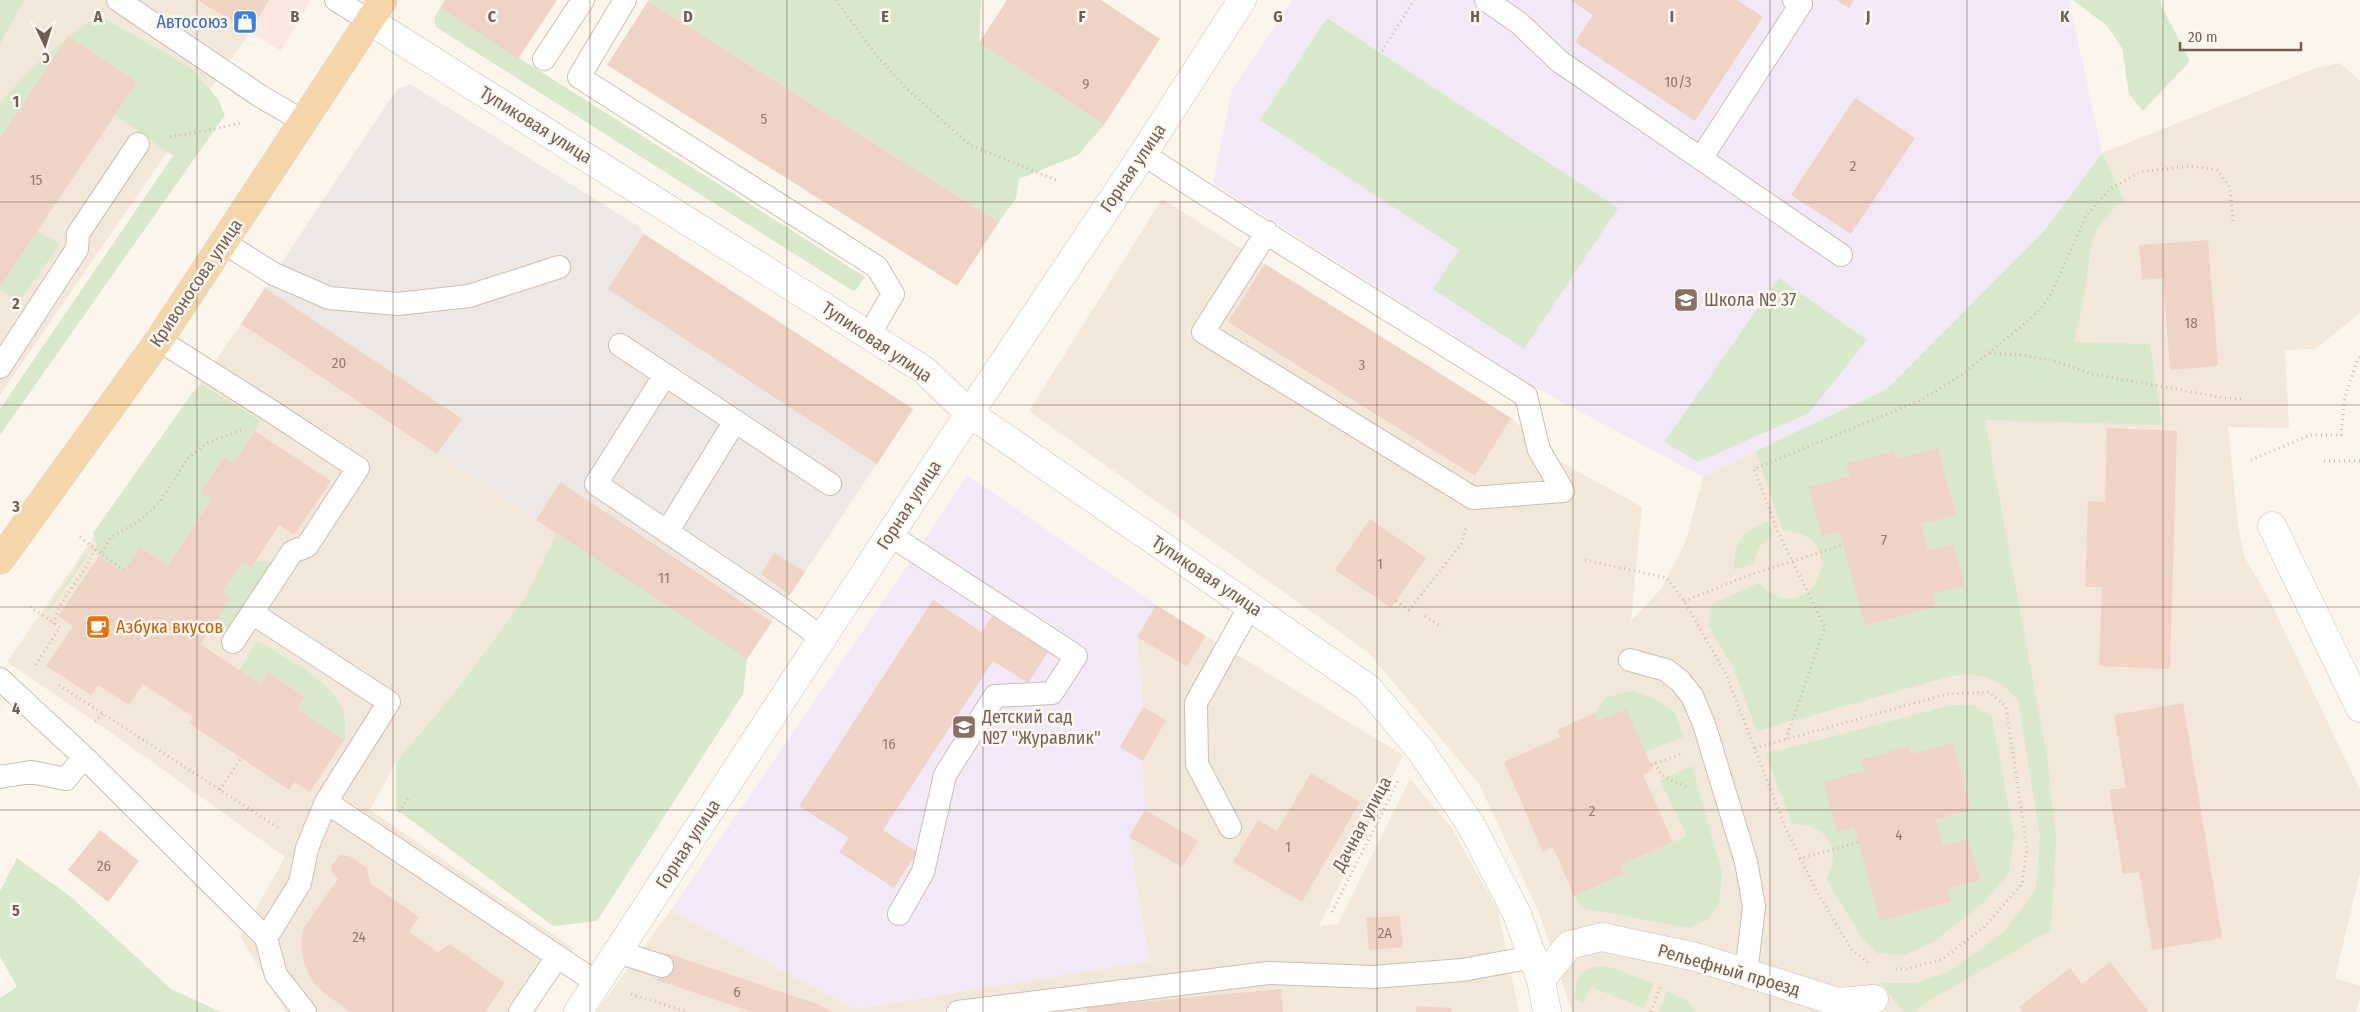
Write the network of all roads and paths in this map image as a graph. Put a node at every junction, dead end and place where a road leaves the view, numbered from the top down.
1 (118, 0) edge
2 (336, 0) edge
3 (583, 0) edge
4 (625, 0) edge
5 (836, 0) edge
6 (1414, 0) edge
7 (1486, 0) edge
8 (1794, 0) edge
9 (1234, 3) edge
10 (376, 10) edge
11 (1382, 50) dead end
12 (544, 59) dead end
13 (303, 121) junction
14 (241, 122) dead end
15 (172, 136) dead end
16 (138, 144) dead end
17 (1143, 154) junction
18 (1702, 157) junction
19 (1056, 180) dead end
20 (2233, 223) dead end
21 (1267, 232) junction
22 (224, 242) junction
23 (1841, 254) dead end
24 (559, 267) dead end
25 (869, 335) junction
26 (159, 340) junction
27 (620, 345) dead end
28 (1989, 353) junction
29 (2360, 357) edge
30 (0, 367) edge
31 (665, 376) junction
32 (2242, 398) dead end
33 (271, 410) junction
34 (969, 413) junction
35 (735, 421) junction
36 (2251, 460) dead end
37 (2360, 460) edge
38 (2324, 461) dead end
39 (830, 484) dead end
40 (1472, 498) junction
41 (2272, 526) dead end
42 (667, 532) junction
43 (890, 535) junction
44 (80, 537) dead end
45 (1843, 545) dead end
46 (94, 549) junction
47 (101, 554) junction
48 (0, 560) edge
49 (1791, 561) junction
50 (124, 570) dead end
51 (1396, 601) dead end
52 (1684, 601) dead end
53 (1250, 606) junction
54 (30, 607) dead end
55 (252, 612) junction
56 (1425, 616) dead end
57 (54, 624) junction
58 (1442, 627) dead end
59 (822, 638) junction
60 (234, 642) dead end
61 (1630, 660) dead end
62 (33, 669) dead end
63 (0, 679) edge
64 (56, 684) dead end
65 (2360, 708) edge
66 (1786, 739) junction
67 (1755, 748) dead end
68 (1421, 751) junction
69 (1683, 753) dead end
70 (84, 757) junction
71 (241, 758) dead end
72 (1655, 764) junction
73 (1650, 765) dead end
74 (0, 777) edge
75 (220, 790) junction
76 (1697, 791) dead end
77 (326, 802) junction
78 (1230, 826) dead end
79 (1785, 826) dead end
80 (1859, 842) dead end
81 (308, 848) junction
82 (1799, 859) junction
83 (1332, 912) dead end
84 (899, 914) dead end
85 (266, 938) junction
86 (618, 952) junction
87 (557, 957) junction
88 (662, 966) dead end
89 (1537, 968) junction
90 (1874, 968) dead end
91 (1890, 968) dead end
92 (1746, 974) junction
93 (1664, 978) dead end
94 (597, 983) junction
95 (1874, 999) dead end
96 (653, 1002) dead end
97 (306, 1012) edge
98 (520, 1012) edge
99 (578, 1012) edge
100 (687, 1012) edge
101 (958, 1012) edge
102 (1548, 1012) edge
103 (1651, 1012) edge

1 - 13 lane
2 - 10 lane
3 - 12 lane
4 - 25 lane
5 - 19 path
6 - 11 path
7 - 18 lane
8 - 18 lane
9 - 17 street, Горная улица
10 - 13 main road, Кривоносова улица
10 - 25 street, Тупиковая улица
13 - 22 main road, Кривоносова улица
14 - 15 path
16 - 30 lane
17 - 21 lane
17 - 34 street, Горная улица
18 - 23 lane
20 - 28 path
21 - 40 lane
21 - 40 lane
22 - 24 lane
22 - 26 main road, Кривоносова улица
25 - 34 street, Тупиковая улица
26 - 33 lane
26 - 48 main road, Кривоносова улица
27 - 31 lane
28 - 32 path
28 - 49 path
29 - 36 path
31 - 35 lane
31 - 42 lane
33 - 47 path
33 - 55 lane
34 - 43 street, Горная улица
34 - 53 street, Тупиковая улица
35 - 39 lane
35 - 42 lane
37 - 38 path
40 - 51 path
41 - 65 street
42 - 59 lane
43 - 59 street, Горная улица
43 - 84 lane
44 - 46 path
45 - 49 path
46 - 47 path
46 - 57 path
47 - 50 path
49 - 52 path
49 - 66 path
53 - 68 street, Тупиковая улица
53 - 78 lane
54 - 57 path
55 - 60 lane
55 - 77 lane
56 - 58 path
57 - 62 path
59 - 86 street, Горная улица
61 - 92 lane
63 - 70 lane
64 - 75 path
66 - 67 path
66 - 91 path
68 - 83 path, Дачная улица
68 - 89 street
69 - 72 path
70 - 74 lane
70 - 85 lane
71 - 75 path
72 - 73 path
72 - 76 path
75 - 81 path
77 - 81 lane
77 - 87 lane
79 - 82 path
80 - 82 path
81 - 85 lane
82 - 90 path
85 - 97 lane
86 - 88 lane
86 - 94 street, Горная улица
87 - 94 lane
87 - 98 lane
89 - 92 street, Рельефный проезд
89 - 101 lane
89 - 102 street
92 - 95 street, Рельефный проезд
93 - 103 path
94 - 99 street, Горная улица
96 - 100 path

